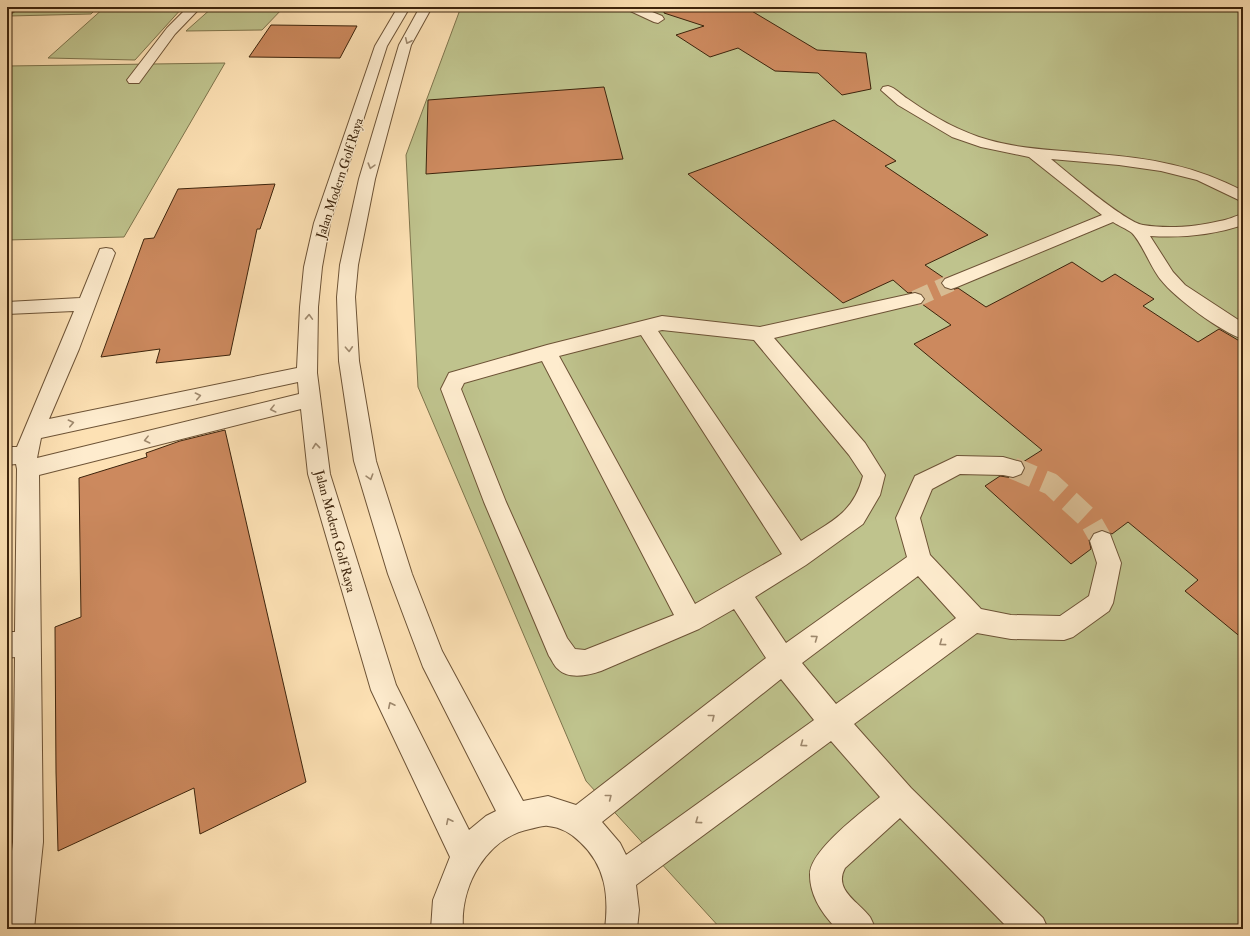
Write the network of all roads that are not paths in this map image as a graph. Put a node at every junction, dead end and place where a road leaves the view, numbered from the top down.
1 (12, 7) edge
2 (195, 7) edge
3 (404, 7) edge
4 (426, 7) edge
5 (630, 7) edge
6 (7, 11) edge
7 (658, 19) dead end
8 (134, 80) dead end
9 (888, 90) dead end
10 (1034, 153) junction
11 (1243, 197) edge
12 (1114, 216) junction
13 (1243, 219) edge
14 (1138, 230) junction
15 (106, 253) dead end
16 (951, 283) tunnel mouth
17 (915, 299) tunnel mouth
18 (86, 304) junction
19 (7, 308) edge
20 (646, 328) junction
21 (1243, 332) edge
22 (760, 334) junction
23 (547, 352) junction
24 (307, 373) junction
25 (311, 399) junction
26 (33, 431) junction
27 (20, 460) edge
28 (1013, 468) tunnel mouth
29 (1102, 541) tunnel mouth
30 (798, 557) junction
31 (920, 562) junction
32 (738, 594) junction
33 (690, 620) junction
34 (974, 620) junction
35 (17, 644) edge
36 (783, 661) junction
37 (832, 722) junction
38 (901, 798) junction
39 (514, 816) junction
40 (578, 821) junction
41 (466, 856) junction
42 (620, 878) junction
43 (441, 927) edge
44 (18, 929) edge
45 (621, 929) edge
46 (859, 929) edge
47 (1032, 929) edge

1 - 6 street
2 - 8 street
24 -> 3 street, Jalan Modern Golf Raya
4 -> 39 street, Jalan Modern Golf Raya
5 - 7 street
9 - 10 street
10 - 11 street
10 - 12 street
12 - 14 street
12 - 16 street
13 - 14 street
14 - 21 street
15 - 18 street
17 - 22 street
18 - 19 street
18 - 26 street
20 - 22 street
20 - 23 street
20 - 30 street
22 - 30 street
23 - 33 street
23 - 33 street
24 - 25 street, Jalan Modern Golf Raya
26 -> 24 street
25 -> 27 street
41 -> 25 street, Jalan Modern Golf Raya
26 - 27 street
27 - 35 street
28 - 31 street
29 - 34 street
30 - 32 street
31 - 34 street
36 -> 31 street
32 - 33 street
32 - 36 street
34 -> 37 street
35 - 44 street
36 - 37 street
40 -> 36 street
37 - 38 street
37 -> 42 street
38 - 46 street
38 - 47 street
39 - 40 street
39 - 41 street
40 - 42 street
41 - 43 street
42 - 45 street

